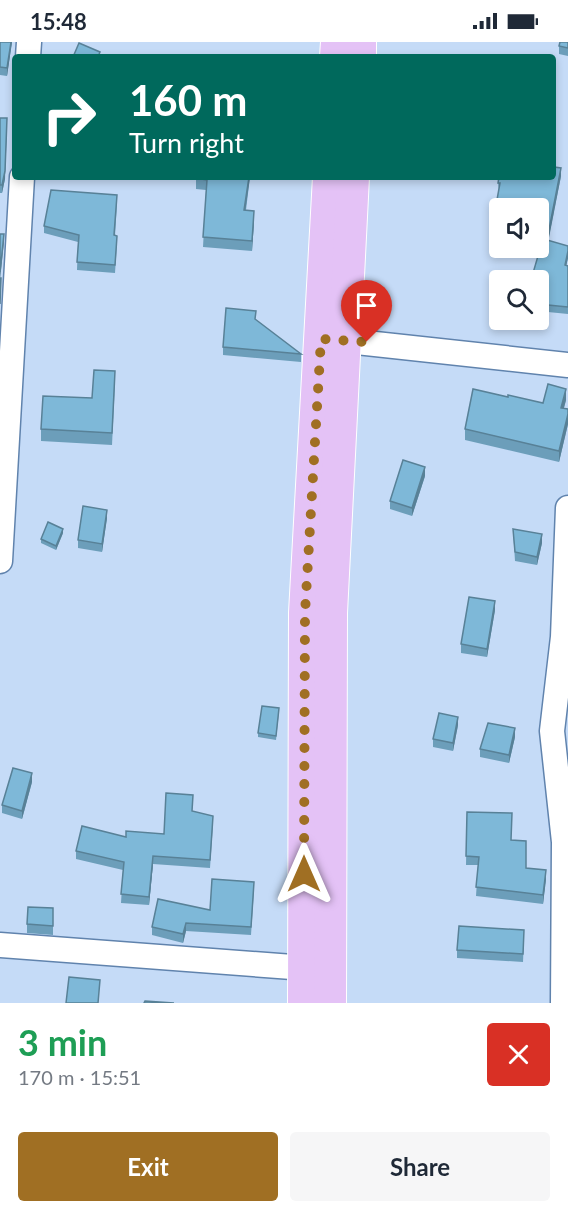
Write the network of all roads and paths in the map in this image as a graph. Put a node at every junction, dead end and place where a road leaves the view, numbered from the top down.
1 (329, 180) edge
2 (353, 180) edge
3 (14, 188) edge
4 (333, 339) junction
5 (568, 365) edge
6 (4, 426) edge
7 (568, 508) edge
8 (0, 561) edge
9 (0, 945) edge
10 (317, 969) junction
11 (565, 975) edge
12 (304, 1003) edge
13 (330, 1003) edge
14 (562, 1003) edge

1 - 4 main road
2 - 4 main road
3 - 6 street
4 - 5 street
4 - 10 main road
6 - 8 street
7 - 11 street
9 - 10 street
10 - 12 main road
10 - 13 main road
11 - 14 street

